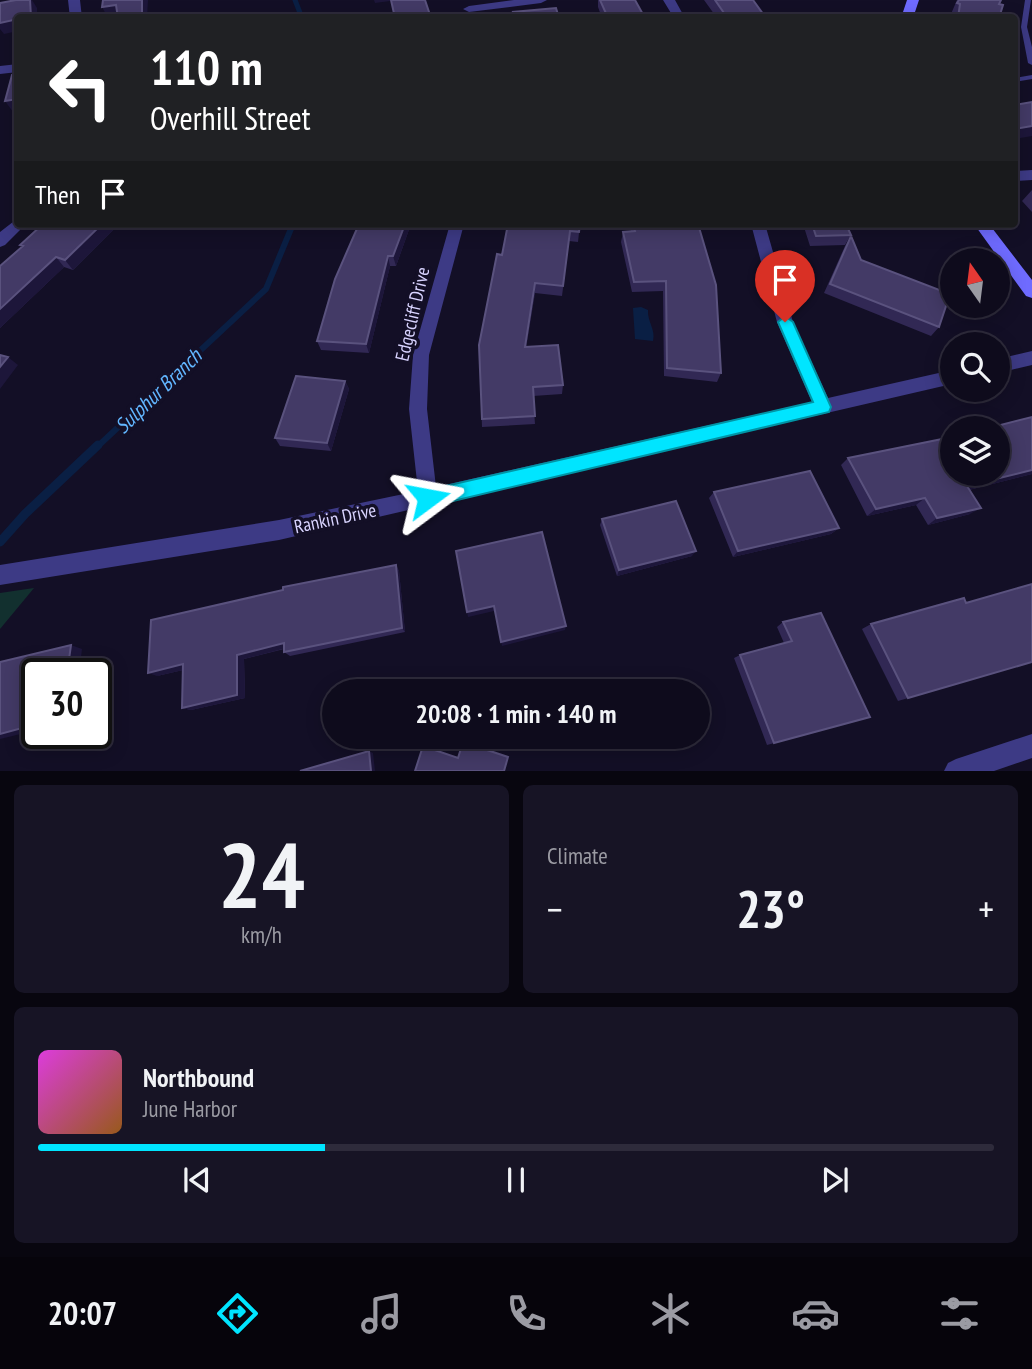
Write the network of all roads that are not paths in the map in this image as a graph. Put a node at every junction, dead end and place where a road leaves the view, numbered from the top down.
1 (541, 0) edge
2 (1028, 0) edge
3 (469, 9) edge
4 (1032, 63) edge
5 (14, 227) edge
6 (456, 228) edge
7 (759, 228) edge
8 (984, 228) edge
9 (0, 241) edge
10 (1032, 292) edge
11 (1032, 358) edge
12 (1010, 363) edge
13 (940, 380) edge
14 (823, 407) junction
15 (428, 498) junction
16 (0, 575) edge
17 (1032, 746) edge
18 (956, 771) edge

1 - 3 street
2 - 4 lane
5 - 9 street
6 - 15 street, Edgecliff Drive
7 - 14 street
8 - 10 main road
11 - 12 street
13 - 14 street, Rankin Drive
14 - 15 street, Rankin Drive
15 - 16 street, Rankin Drive
17 - 18 street

